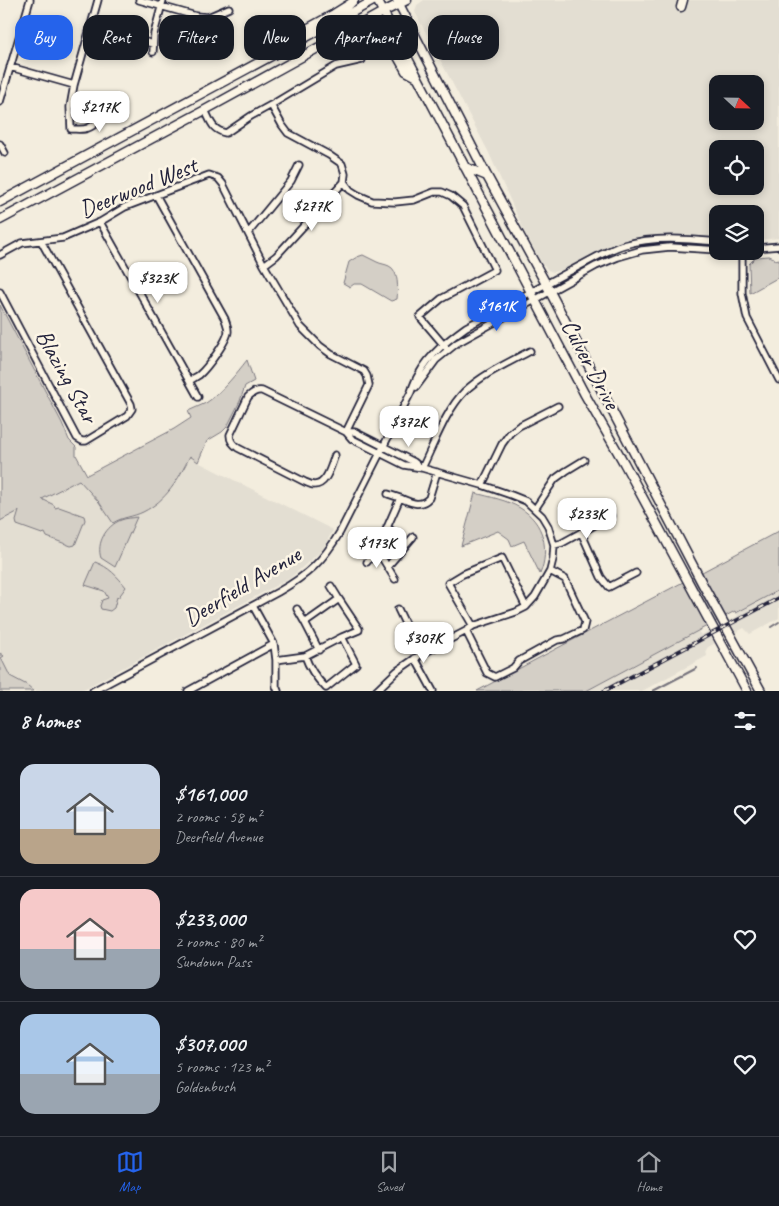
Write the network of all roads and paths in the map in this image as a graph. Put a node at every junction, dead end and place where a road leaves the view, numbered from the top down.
1 (30, 0) edge
2 (98, 0) edge
3 (139, 0) edge
4 (354, 0) edge
5 (376, 0) edge
6 (407, 0) edge
7 (398, 2) edge
8 (163, 3) edge
9 (229, 8) dead end
10 (383, 12) junction
11 (378, 15) edge
12 (306, 29) edge
13 (306, 37) edge
14 (149, 43) edge
15 (153, 44) junction
16 (316, 49) edge
17 (153, 52) dead end
18 (264, 60) edge
19 (362, 60) dead end
20 (400, 60) edge
21 (10, 67) junction
22 (417, 77) junction
23 (74, 85) junction
24 (0, 102) edge
25 (110, 104) dead end
26 (271, 105) junction
27 (205, 110) junction
28 (0, 144) edge
29 (5, 153) dead end
30 (299, 165) dead end
31 (465, 167) junction
32 (487, 176) junction
33 (344, 182) junction
34 (156, 195) junction
35 (0, 202) edge
36 (0, 220) edge
37 (100, 222) junction
38 (248, 232) junction
39 (41, 240) junction
40 (709, 241) edge
41 (779, 246) edge
42 (764, 247) edge
43 (709, 249) edge
44 (0, 255) edge
45 (742, 260) edge
46 (264, 265) junction
47 (548, 288) junction
48 (0, 292) edge
49 (534, 296) junction
50 (443, 344) junction
51 (448, 350) junction
52 (530, 350) dead end
53 (779, 379) edge
54 (189, 381) junction
55 (411, 392) junction
56 (198, 397) dead end
57 (558, 406) dead end
58 (346, 432) junction
59 (384, 446) junction
60 (380, 453) junction
61 (335, 455) dead end
62 (584, 460) dead end
63 (422, 468) junction
64 (437, 472) junction
65 (482, 485) junction
66 (388, 494) dead end
67 (400, 498) junction
68 (535, 508) junction
69 (611, 516) dead end
70 (387, 527) junction
71 (581, 532) junction
72 (413, 537) dead end
73 (407, 544) junction
74 (554, 545) junction
75 (376, 548) junction
76 (367, 562) dead end
77 (388, 566) junction
78 (550, 571) junction
79 (636, 573) dead end
80 (395, 579) dead end
81 (332, 586) dead end
82 (339, 599) junction
83 (252, 606) junction
84 (526, 606) junction
85 (297, 609) dead end
86 (398, 609) dead end
87 (304, 623) junction
88 (473, 626) junction
89 (466, 631) junction
90 (342, 637) junction
91 (274, 644) junction
92 (318, 650) junction
93 (306, 656) junction
94 (417, 656) junction
95 (276, 660) junction
96 (93, 691) edge
97 (188, 691) edge
98 (278, 691) edge
99 (376, 691) edge
100 (433, 691) edge
101 (747, 691) edge
102 (761, 691) edge

1 - 21 street
2 - 23 street
3 - 8 street
4 - 12 main road
5 - 10 main road, Culver Drive
5 - 13 main road
6 - 7 main road
7 - 10 main road
7 - 32 main road, Culver Drive
8 - 9 street
8 - 15 street
10 - 11 main road
10 - 22 main road, Culver Drive
14 - 15 street
15 - 17 street
16 - 27 main road
18 - 35 main road
19 - 26 street
20 - 22 main road
21 - 23 street
21 - 24 street
22 - 31 main road, Culver Drive
23 - 25 street
26 - 27 street
26 - 33 street
27 - 36 main road
28 - 29 street
30 - 38 street
31 - 32 main road
31 - 49 main road, Culver Drive
32 - 47 main road, Culver Drive
33 - 46 street
33 - 50 street
34 - 37 street, Deerwood West
34 - 38 street, Deerwood West
34 - 54 street
37 - 39 street, Deerwood West
37 - 54 street
38 - 46 street, Deerwood West
39 - 44 street, Deerwood West
39 - 48 street, Blazing Star
40 - 47 street, Deerfield Avenue
41 - 42 street
43 - 47 street, Deerfield Avenue
45 - 53 street
46 - 58 street, Deerwood West
47 - 49 street, Deerfield Avenue
47 - 102 main road, Culver Drive
49 - 50 street, Deerfield Avenue
49 - 51 street, Deerfield Avenue
49 - 101 main road, Culver Drive
50 - 51 street
50 - 55 street, Deerfield Avenue
51 - 55 street, Deerfield Avenue
52 - 63 street
54 - 56 street
55 - 59 street, Deerfield Avenue
57 - 65 street
58 - 59 street
58 - 60 street
58 - 61 street
59 - 60 street, Deerfield Avenue
59 - 63 street
60 - 63 street
60 - 83 street, Deerfield Avenue
62 - 68 street
63 - 64 street
64 - 65 street
64 - 67 street
65 - 68 street
66 - 67 street
67 - 70 street
68 - 74 street
69 - 71 street
70 - 73 street
70 - 75 street
71 - 74 street
71 - 79 street
72 - 73 street
73 - 77 street
74 - 78 street
75 - 76 street
75 - 77 street
77 - 80 street
78 - 84 street
78 - 89 street
81 - 82 street
82 - 87 street
82 - 90 street
83 - 91 street
83 - 96 street, Deerfield Avenue
84 - 88 street
84 - 88 street
85 - 87 street
86 - 94 street
87 - 92 street
88 - 89 street
89 - 94 street
90 - 92 street
90 - 93 street
91 - 95 street
91 - 97 street
92 - 93 street
93 - 95 street
94 - 99 street
94 - 100 street
95 - 98 street

